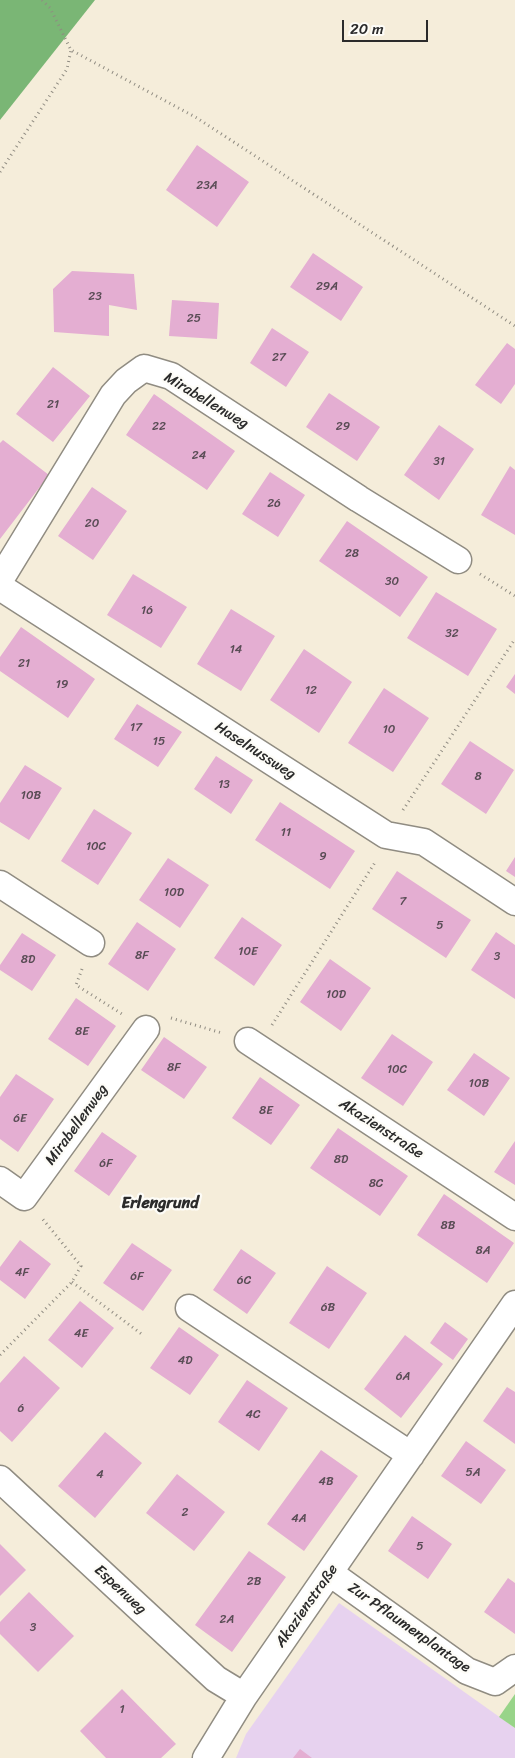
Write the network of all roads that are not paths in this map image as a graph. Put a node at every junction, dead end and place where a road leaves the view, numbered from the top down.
1 (458, 560) road end
2 (0, 580) edge
3 (0, 586) edge
4 (0, 884) edge
5 (515, 902) edge
6 (91, 943) dead end
7 (146, 1029) dead end
8 (253, 1044) road end
9 (0, 1180) edge
10 (515, 1217) edge
11 (188, 1308) dead end
12 (512, 1315) edge
13 (411, 1455) junction
14 (0, 1479) edge
15 (330, 1573) junction
16 (515, 1668) edge
17 (244, 1696) junction
18 (206, 1758) edge

1 - 2 street, Mirabellenweg
3 - 5 street, Haselnussweg
4 - 6 street
7 - 9 street, Mirabellenweg
8 - 10 street, Akazienstraße
11 - 13 street
12 - 13 street, Akazienstraße
13 - 15 street, Akazienstraße
14 - 17 street, Espenweg
15 - 16 street, Zur Pflaumenplantage
15 - 17 street, Akazienstraße
17 - 18 street, Akazienstraße

